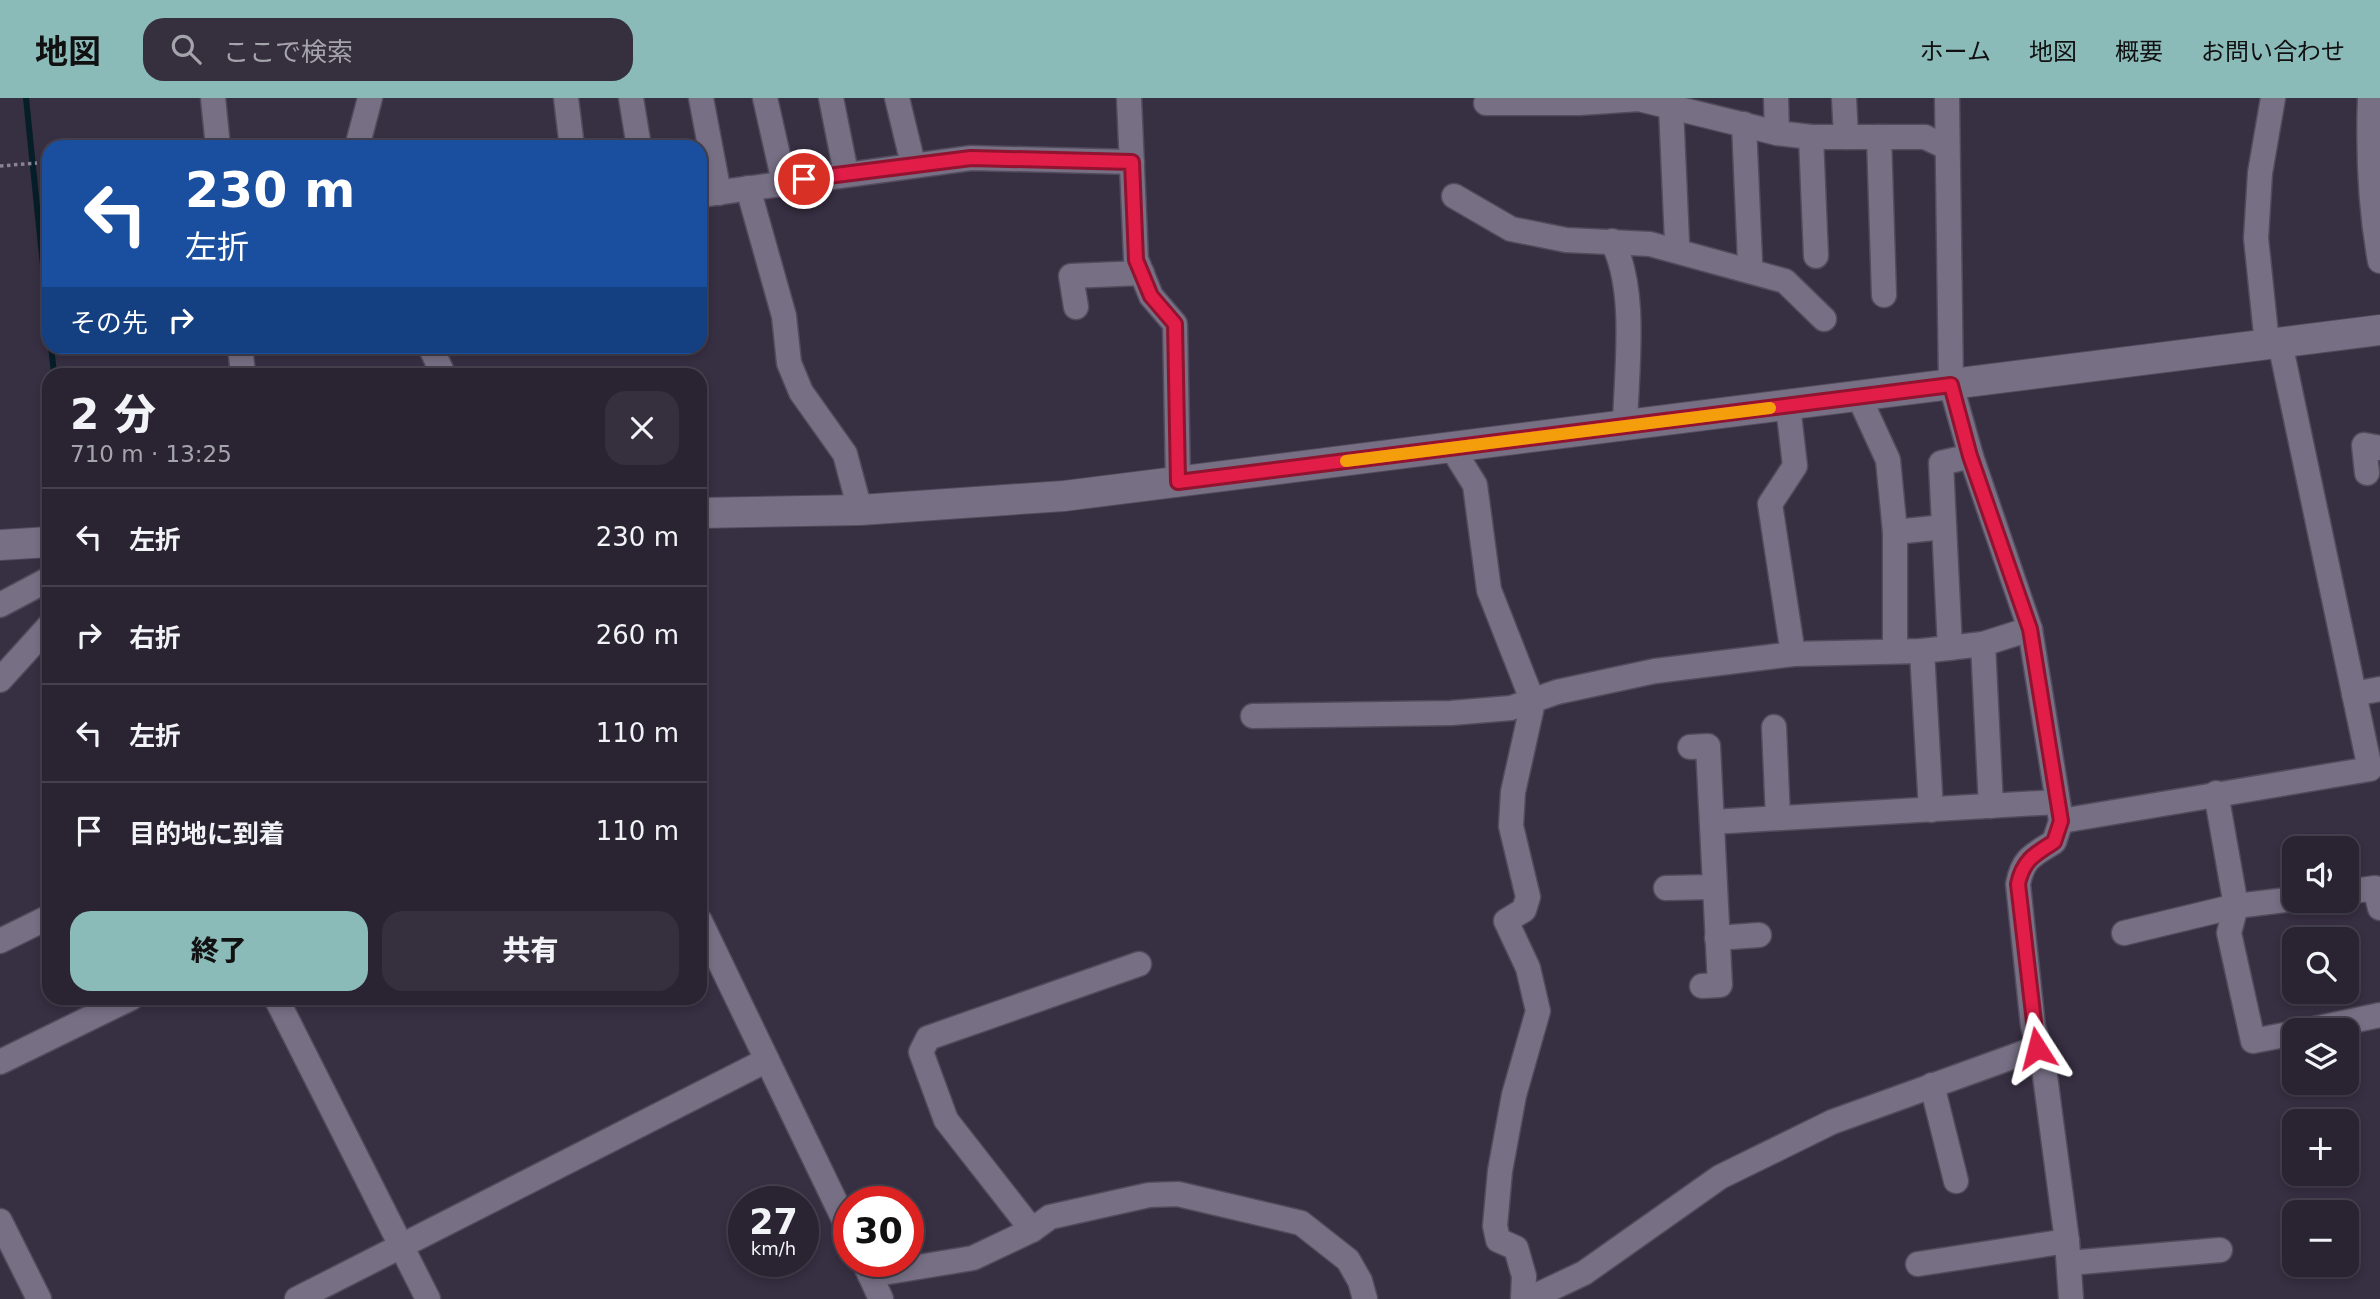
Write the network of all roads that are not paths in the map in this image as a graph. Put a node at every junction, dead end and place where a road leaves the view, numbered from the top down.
1 (213, 98) edge
2 (370, 98) edge
3 (566, 98) edge
4 (631, 98) edge
5 (701, 98) edge
6 (765, 98) edge
7 (831, 98) edge
8 (897, 98) edge
9 (1129, 98) edge
10 (1776, 98) edge
11 (1844, 98) edge
12 (1947, 98) edge
13 (2273, 98) edge
14 (2370, 98) edge
15 (1516, 101) edge
16 (1579, 101) edge
17 (1486, 103) dead end
18 (1671, 107) junction
19 (1707, 107) edge
20 (1744, 124) junction
21 (1777, 133) junction
22 (1811, 137) junction
23 (1846, 137) junction
24 (1879, 137) junction
25 (217, 140) edge
26 (358, 140) edge
27 (571, 140) edge
28 (638, 140) edge
29 (704, 140) edge
30 (1946, 147) junction
31 (1132, 162) junction
32 (913, 164) junction
33 (707, 170) edge
34 (846, 173) junction
35 (784, 182) junction
36 (747, 188) junction
37 (709, 194) edge
38 (1454, 196) dead end
39 (1612, 241) junction
40 (1677, 242) dead end
41 (1816, 256) dead end
42 (1749, 261) dead end
43 (2380, 261) edge
44 (1142, 274) junction
45 (1884, 295) dead end
46 (1076, 307) dead end
47 (1824, 319) dead end
48 (2380, 330) edge
49 (2273, 343) junction
50 (1951, 385) junction
51 (1859, 397) junction
52 (1788, 406) junction
53 (1625, 427) junction
54 (1452, 448) junction
55 (2380, 448) edge
56 (1970, 456) junction
57 (2367, 473) dead end
58 (1178, 482) junction
59 (860, 510) junction
60 (707, 513) edge
61 (1944, 527) junction
62 (1895, 532) junction
63 (42, 542) edge
64 (0, 545) edge
65 (42, 583) edge
66 (0, 605) edge
67 (2030, 629) junction
68 (42, 634) edge
69 (1983, 644) junction
70 (1950, 648) junction
71 (1895, 651) junction
72 (1922, 651) junction
73 (1793, 654) junction
74 (0, 680) edge
75 (2380, 689) edge
76 (2354, 694) junction
77 (1533, 702) junction
78 (1253, 716) dead end
79 (1774, 727) dead end
80 (1690, 747) dead end
81 (2216, 793) junction
82 (1991, 806) junction
83 (1931, 810) junction
84 (2059, 811) junction
85 (1778, 818) junction
86 (1712, 822) junction
87 (1713, 887) junction
88 (1666, 888) dead end
89 (2359, 890) edge
90 (2282, 900) edge
91 (2236, 906) junction
92 (2380, 908) edge
93 (42, 920) edge
94 (2124, 933) dead end
95 (1759, 935) dead end
96 (707, 936) edge
97 (1717, 938) junction
98 (0, 941) edge
99 (1139, 964) dead end
100 (1702, 986) dead end
101 (117, 1005) edge
102 (280, 1005) edge
103 (2380, 1015) edge
104 (2359, 1019) edge
105 (2282, 1035) edge
106 (2037, 1048) junction
107 (767, 1060) junction
108 (0, 1062) edge
109 (1932, 1085) junction
110 (1956, 1181) dead end
111 (833, 1197) edge
112 (0, 1221) edge
113 (1032, 1230) junction
114 (401, 1246) junction
115 (2220, 1250) dead end
116 (2068, 1252) junction
117 (924, 1263) edge
118 (1918, 1264) dead end
119 (871, 1277) edge
120 (39, 1299) edge
121 (296, 1299) edge
122 (428, 1299) edge
123 (881, 1299) edge
124 (1365, 1299) edge
125 (1522, 1299) edge
126 (1529, 1299) edge
127 (2071, 1299) edge

1 - 25 street
2 - 26 street
3 - 27 street
4 - 28 street
5 - 29 street
6 - 35 street
7 - 34 street
8 - 32 street
9 - 31 street
10 - 21 street
11 - 23 street
12 - 30 street
13 - 49 street
14 - 43 street
15 - 16 street
15 - 17 street
16 - 18 street
18 - 19 street
18 - 40 street
19 - 20 street
20 - 21 street
20 - 42 street
21 - 22 street
22 - 23 street
22 - 41 street
23 - 24 street
24 - 30 street
24 - 45 street
30 - 50 street
31 - 32 street
31 - 44 street
32 - 34 street
33 - 37 street
34 - 35 street
35 - 36 street
36 - 37 street
36 - 59 street
38 - 39 street
39 - 47 street
39 - 53 street
44 - 46 street
44 - 58 street
48 - 49 street
49 - 50 street
49 - 76 street
50 - 51 street
50 - 56 street
51 - 52 street
51 - 62 street
52 - 53 street
52 - 73 street
53 - 54 street
54 - 58 street
54 - 77 street
55 - 57 street
56 - 61 street
56 - 67 street
58 - 59 street
59 - 60 street
61 - 62 street
61 - 70 street
62 - 71 street
63 - 64 street
65 - 66 street
67 - 69 street
67 - 84 street
68 - 74 street
69 - 70 street
69 - 82 street
70 - 72 street
71 - 72 street
71 - 73 street
72 - 83 street
73 - 77 street
75 - 76 street
76 - 81 street
77 - 78 street
77 - 125 street
79 - 85 street
80 - 86 street
81 - 84 street
81 - 91 street
82 - 83 street
82 - 84 street
83 - 85 street
84 - 106 street
85 - 86 street
86 - 87 street
87 - 88 street
87 - 97 street
89 - 92 street
90 - 91 street
91 - 94 street
91 - 105 street
93 - 98 street
95 - 97 street
96 - 107 street
97 - 100 street
99 - 113 street
101 - 108 street
102 - 114 street
103 - 104 street
106 - 109 street
106 - 116 street
107 - 111 street
107 - 114 street
109 - 110 street
109 - 126 street
112 - 120 street
113 - 117 street
113 - 124 street
114 - 121 street
114 - 122 street
115 - 116 street
116 - 118 street
116 - 127 street
119 - 123 street

